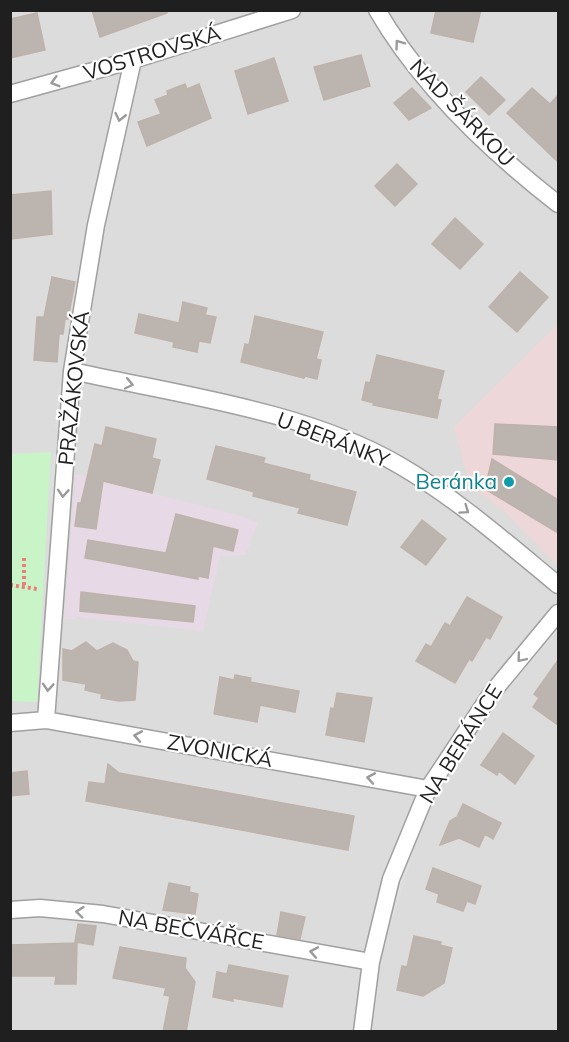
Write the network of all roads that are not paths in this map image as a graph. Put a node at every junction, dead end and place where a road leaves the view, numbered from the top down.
1 (292, 10) edge
2 (377, 10) edge
3 (133, 60) junction
4 (10, 94) edge
5 (558, 204) edge
6 (72, 372) junction
7 (558, 585) edge
8 (558, 613) edge
9 (46, 720) junction
10 (10, 723) edge
11 (428, 789) junction
12 (10, 910) edge
13 (371, 963) junction
14 (362, 1032) edge

1 - 3 street, VOSTROVSKÁ
5 -> 2 street, NAD ŠÁRKOU
3 -> 4 street, VOSTROVSKÁ
3 -> 6 street, PRAŽÁKOVSKÁ
6 -> 7 street, U BERÁNKY
6 -> 9 street, PRAŽÁKOVSKÁ
8 -> 11 street, NA BERÁNCE
9 - 10 street, ZVONICKÁ
11 -> 9 street, ZVONICKÁ
11 - 13 street, NA BERÁNCE
13 -> 12 street, NA BEČVÁŘCE
13 - 14 street, NA BERÁNCE

